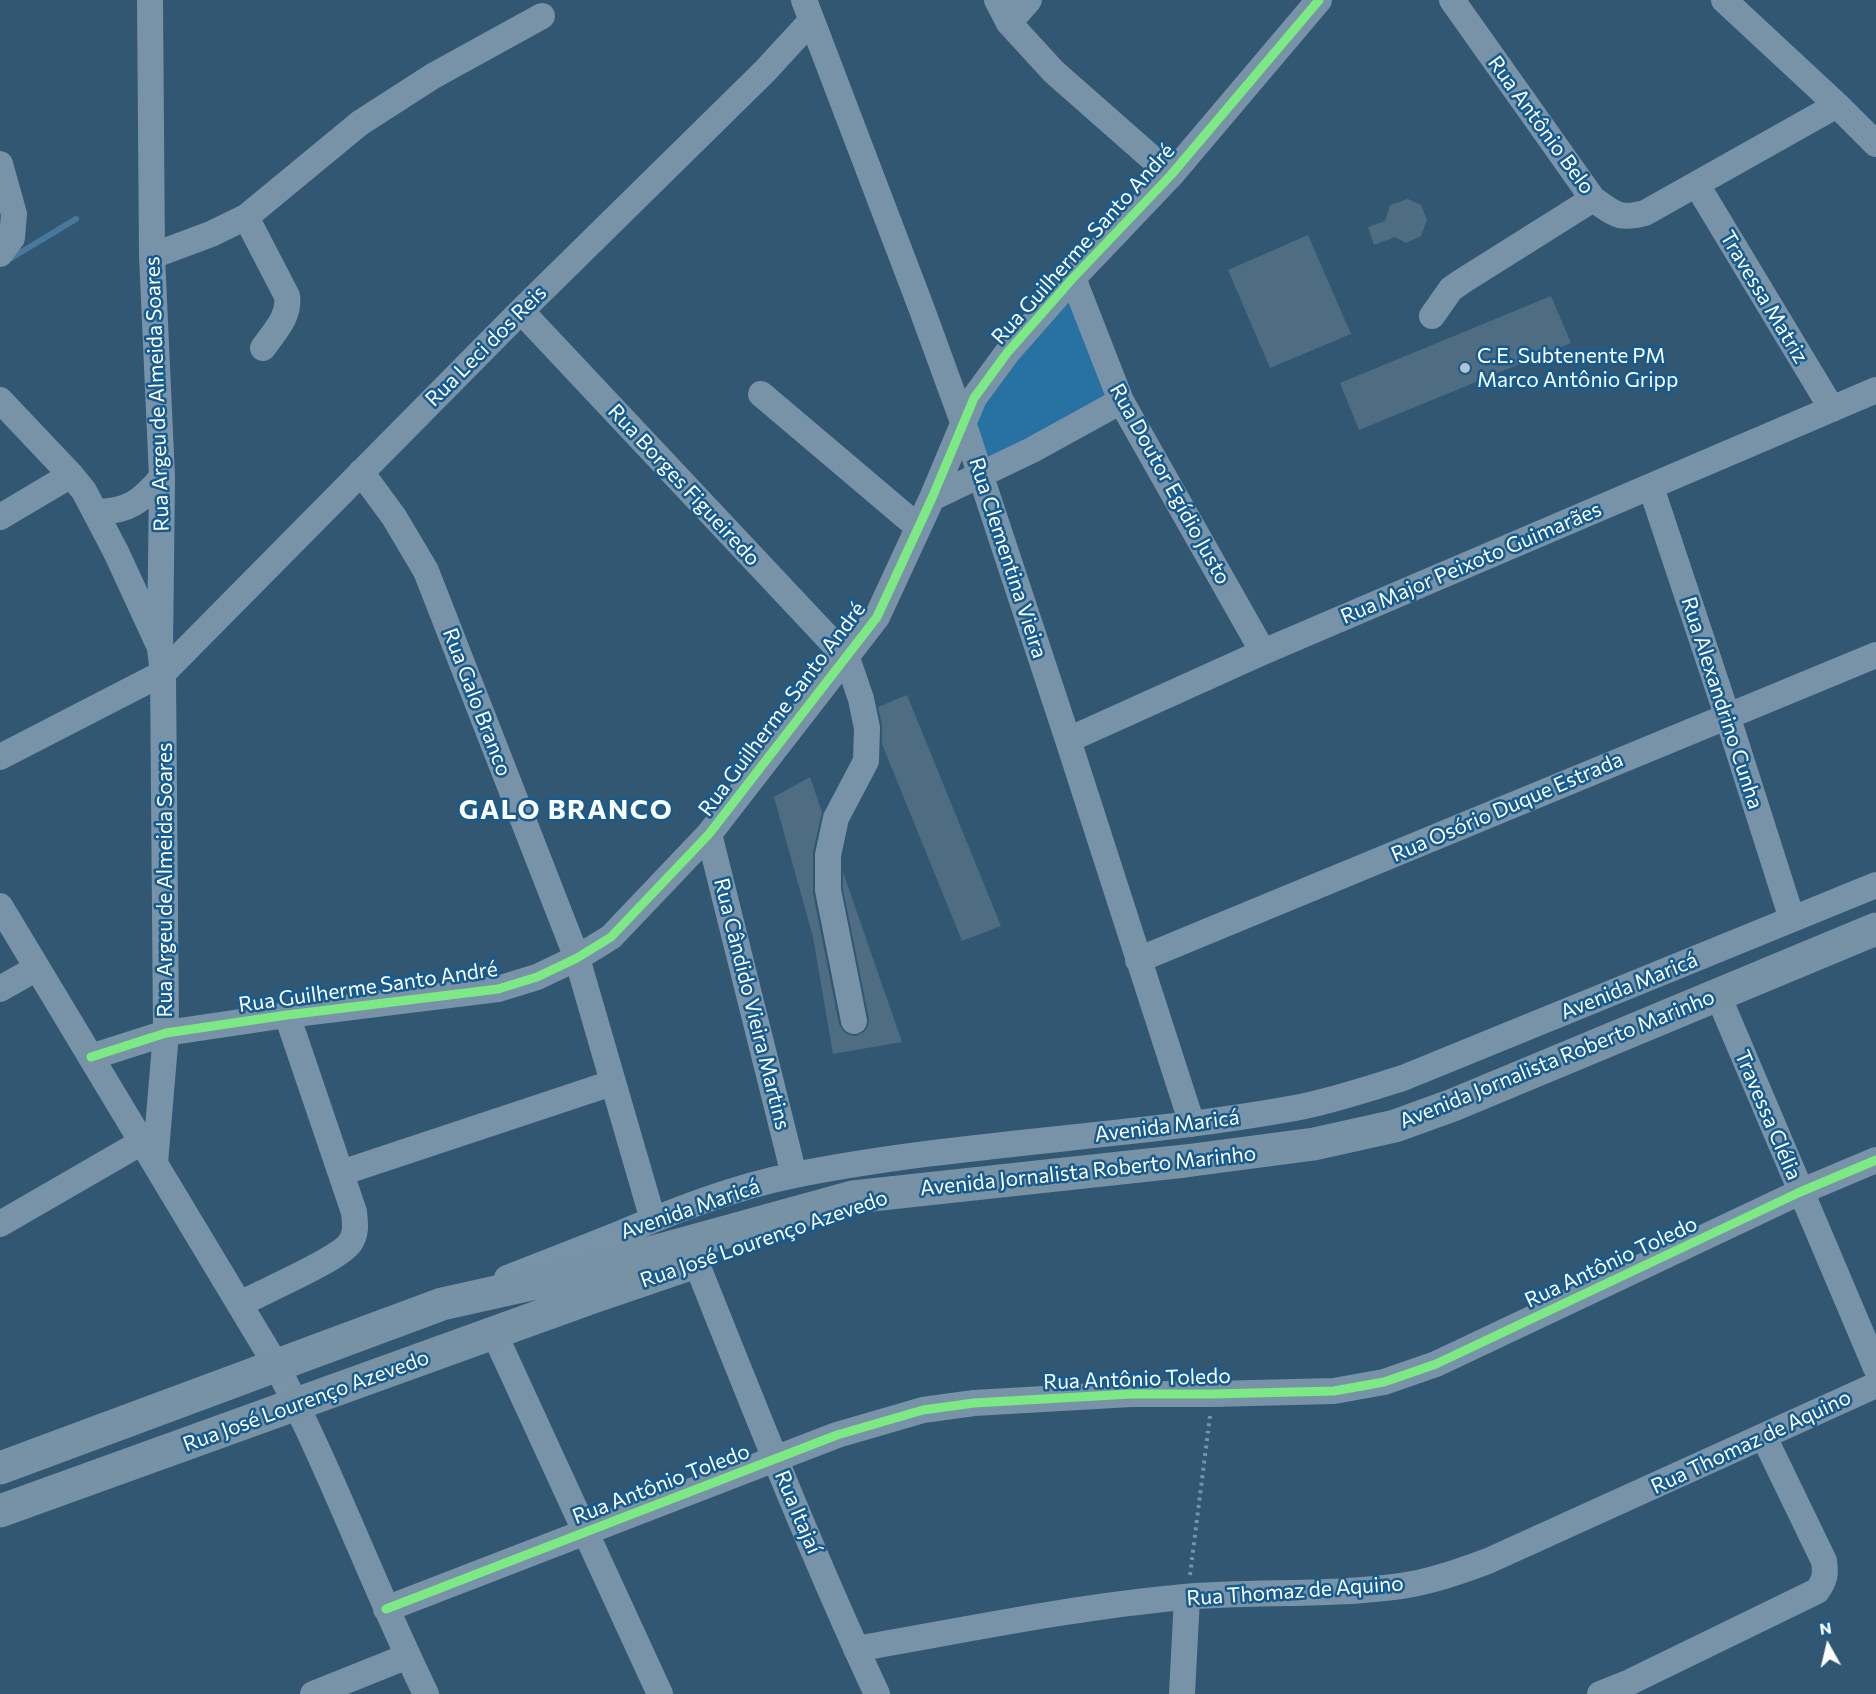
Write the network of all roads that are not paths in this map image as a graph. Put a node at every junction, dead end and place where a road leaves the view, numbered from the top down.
1 (150, 0) edge
2 (997, 0) edge
3 (1029, 0) edge
4 (1318, 0) edge
5 (1452, 0) edge
6 (1724, 0) edge
7 (808, 10) edge
8 (542, 16) dead end
9 (1009, 23) junction
10 (1837, 105) junction
11 (1876, 144) edge
12 (0, 164) edge
13 (1171, 175) junction
14 (1697, 185) junction
15 (1593, 199) junction
16 (246, 217) junction
17 (0, 254) edge
18 (152, 256) junction
19 (1073, 278) junction
20 (521, 311) junction
21 (1432, 316) dead end
22 (263, 348) dead end
23 (1876, 390) edge
24 (761, 394) dead end
25 (0, 400) edge
26 (1121, 401) junction
27 (1832, 409) junction
28 (963, 422) junction
29 (361, 472) junction
30 (71, 475) junction
31 (981, 476) junction
32 (162, 477) junction
33 (1651, 487) junction
34 (932, 498) junction
35 (96, 512) junction
36 (0, 517) edge
37 (918, 527) junction
38 (1263, 652) junction
39 (1876, 655) edge
40 (846, 658) junction
41 (162, 661) junction
42 (1727, 716) junction
43 (1068, 740) junction
44 (0, 757) edge
45 (710, 834) junction
46 (1876, 885) edge
47 (0, 906) edge
48 (1792, 919) junction
49 (1876, 928) edge
50 (577, 958) junction
51 (1138, 960) junction
52 (37, 968) junction
53 (0, 989) edge
54 (1717, 993) junction
55 (287, 1016) junction
56 (854, 1022) dead end
57 (166, 1033) junction
58 (91, 1057) junction
59 (612, 1083) junction
60 (1191, 1124) junction
61 (142, 1142) junction
62 (1876, 1160) edge
63 (155, 1163) junction
64 (341, 1173) junction
65 (794, 1175) junction
66 (906, 1191) junction
67 (1800, 1192) junction
68 (653, 1220) junction
69 (0, 1224) edge
70 (696, 1262) junction
71 (240, 1304) junction
72 (442, 1304) junction
73 (494, 1333) junction
74 (276, 1365) junction
75 (1876, 1368) edge
76 (1876, 1385) edge
77 (296, 1404) junction
78 (1764, 1437) junction
79 (775, 1459) junction
80 (0, 1468) edge
81 (0, 1511) edge
82 (585, 1533) junction
83 (1187, 1597) junction
84 (386, 1609) junction
85 (856, 1649) junction
86 (408, 1656) junction
87 (313, 1694) edge
88 (426, 1694) edge
89 (660, 1694) edge
90 (878, 1694) edge
91 (1182, 1694) edge
92 (1600, 1694) edge

1 - 18 street, Rua Argeu de Almeida Soares
2 - 9 street
3 - 9 street
4 - 13 street, Rua Guilherme Santo André
5 - 15 street, Rua Antônio Belo
6 - 10 street
7 - 20 street, Rua Leci dos Reis
7 - 28 street, Rua Clementina Vieira
8 - 16 street
9 - 13 street
10 - 11 street
10 - 14 street, Rua Antônio Belo
12 - 17 street
13 - 19 street, Rua Guilherme Santo André
14 - 15 street, Rua Antônio Belo
14 - 27 street, Travessa Matriz
15 - 21 street
16 - 18 street
16 - 22 street
18 - 32 street, Rua Argeu de Almeida Soares
19 - 26 street, Rua Doutor Egídio Justo
19 - 28 street, Rua Guilherme Santo André
20 - 29 street, Rua Leci dos Reis
20 - 40 street, Rua Borges Figueiredo
23 - 27 street, Rua Major Peixoto Guimarães
24 - 37 street
25 - 30 street
26 - 31 street
26 - 38 street, Rua Doutor Egídio Justo
27 - 33 street, Rua Major Peixoto Guimarães
28 - 31 street, Rua Clementina Vieira
28 - 34 street, Rua Guilherme Santo André
29 - 41 street, Rua Leci dos Reis
29 - 50 street, Rua Galo Branco
30 - 35 street
30 - 36 street
31 - 34 street
31 - 43 street, Rua Clementina Vieira
32 - 35 street
32 - 41 street, Rua Argeu de Almeida Soares
33 - 38 street, Rua Major Peixoto Guimarães
33 - 42 street, Rua Alexandrino Cunha
34 - 37 street, Rua Guilherme Santo André
35 - 41 street
37 - 40 street, Rua Guilherme Santo André
38 - 43 street, Rua Major Peixoto Guimarães
39 - 42 street, Rua Osório Duque Estrada
40 - 45 street, Rua Guilherme Santo André
40 - 56 street
41 - 44 street, Rua Leci dos Reis
41 - 57 street, Rua Argeu de Almeida Soares
42 - 48 street, Rua Alexandrino Cunha
42 - 51 street, Rua Osório Duque Estrada
43 - 51 street, Rua Clementina Vieira
45 - 50 street, Rua Guilherme Santo André
45 - 65 street, Rua Cândido Vieira Martins
46 - 48 street, Avenida Maricá
47 - 52 street
48 - 60 street, Avenida Maricá
49 - 54 main road, Avenida Jornalista Roberto Marinho
50 - 55 street, Rua Guilherme Santo André
50 - 59 street, Rua Galo Branco
51 - 60 street, Rua Clementina Vieira
52 - 53 street
52 - 58 street
54 - 66 main road, Avenida Jornalista Roberto Marinho
54 - 67 street, Travessa Clélia
55 - 57 street, Rua Guilherme Santo André
55 - 64 street
57 - 58 street, Rua Guilherme Santo André
57 - 63 street, Rua Argeu de Almeida Soares
58 - 61 street
59 - 64 street
59 - 68 street, Rua Galo Branco
60 - 65 street, Avenida Maricá
61 - 63 street
61 - 69 street
62 - 67 street, Rua Antônio Toledo
63 - 71 street
64 - 71 street
65 - 68 street, Avenida Maricá
66 - 70 main road, Rua José Lourenço Azevedo
66 - 72 main road, Rua José Lourenço Azevedo
67 - 75 street, Travessa Clélia
67 - 79 street, Rua Antônio Toledo
68 - 72 street, Avenida Maricá
70 - 73 main road, Rua José Lourenço Azevedo
70 - 79 street, Rua Itajaí
71 - 74 street
72 - 74 main road, Rua José Lourenço Azevedo
73 - 77 main road, Rua José Lourenço Azevedo
73 - 82 street
74 - 77 street
74 - 80 main road, Rua José Lourenço Azevedo
76 - 78 street, Rua Thomaz de Aquino
77 - 81 main road, Rua José Lourenço Azevedo
77 - 84 street
78 - 83 street, Rua Thomaz de Aquino
78 - 92 street
79 - 82 street, Rua Antônio Toledo
79 - 85 street, Rua Itajaí
82 - 84 street, Rua Antônio Toledo
82 - 89 street
83 - 85 street, Rua Thomaz de Aquino
83 - 91 street
84 - 86 street
85 - 90 street, Rua Itajaí
86 - 87 street
86 - 88 street

